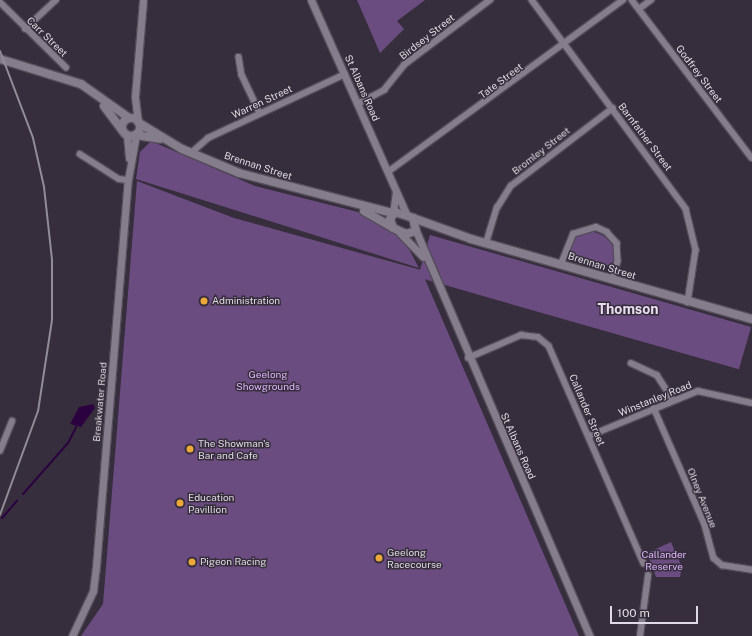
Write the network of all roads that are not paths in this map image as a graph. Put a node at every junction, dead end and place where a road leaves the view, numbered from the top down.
1 (56, 0) edge
2 (143, 0) edge
3 (311, 0) edge
4 (490, 0) edge
5 (532, 0) edge
6 (622, 0) edge
7 (632, 0) edge
8 (651, 0) edge
9 (0, 2) edge
10 (639, 9) junction
11 (25, 29) junction
12 (565, 44) junction
13 (0, 56) edge
14 (239, 57) dead end
15 (0, 59) edge
16 (16, 63) junction
17 (66, 67) dead end
18 (345, 74) junction
19 (68, 79) junction
20 (135, 96) junction
21 (358, 104) junction
22 (613, 108) junction
23 (260, 113) junction
24 (129, 118) junction
25 (139, 122) junction
26 (125, 133) junction
27 (136, 135) junction
28 (169, 142) junction
29 (191, 153) junction
30 (80, 154) dead end
31 (752, 158) edge
32 (130, 164) junction
33 (388, 172) junction
34 (128, 180) junction
35 (394, 185) junction
36 (345, 202) junction
37 (393, 213) junction
38 (410, 216) junction
39 (398, 231) junction
40 (416, 231) junction
41 (446, 231) junction
42 (486, 243) junction
43 (428, 263) junction
44 (560, 264) junction
45 (613, 280) junction
46 (688, 302) junction
47 (752, 319) edge
48 (468, 358) junction
49 (630, 363) dead end
50 (673, 400) junction
51 (752, 403) edge
52 (654, 408) junction
53 (12, 421) dead end
54 (589, 436) junction
55 (0, 451) edge
56 (644, 563) dead end
57 (752, 570) edge
58 (648, 576) dead end
59 (72, 636) edge
60 (590, 636) edge
61 (640, 636) edge

1 - 11 street
2 - 20 street
3 - 18 street, St Albans Road
4 - 21 street, Birdsey Street
5 - 12 street, Barnfather Street
6 - 12 street, Tate Street
7 - 10 street, Godfrey Street
8 - 10 street
9 - 11 street, Carr Street
10 - 31 street, Godfrey Street
11 - 17 street, Carr Street
12 - 22 street, Barnfather Street
12 - 33 street, Tate Street
13 - 16 main road
14 - 23 street
15 - 16 main road
16 - 19 main road
18 - 21 street, St Albans Road
18 - 23 street, Warren Street
19 - 24 main road, Brennan Street
19 - 26 main road
20 - 24 street
20 - 25 street
21 - 33 street, St Albans Road
22 - 42 street, Bromley Street
22 - 46 street, Barnfather Street
23 - 29 street, Warren Street
24 - 25 main road, Brennan Street
24 - 26 main road
25 - 27 main road
25 - 28 main road, Brennan Street
26 - 27 main road, Brennan Street
26 - 32 street, Breakwater Road
27 - 28 main road, Brennan Street
27 - 32 street, Breakwater Road
28 - 29 main road, Brennan Street
29 - 36 main road, Brennan Street
30 - 34 street
32 - 34 street, Breakwater Road
33 - 35 street, St Albans Road
34 - 59 street, Breakwater Road
35 - 37 street, St Albans Road
35 - 38 street, St Albans Road
36 - 37 main road, Brennan Street
36 - 39 main road, Brennan Street
37 - 38 main road, Brennan Street
37 - 39 main road
38 - 40 main road
38 - 41 main road, Brennan Street
39 - 40 main road, Brennan Street
39 - 43 street, St Albans Road
40 - 41 main road, Brennan Street
40 - 43 street, St Albans Road
41 - 42 main road, Brennan Street
42 - 44 main road, Brennan Street
43 - 48 street, St Albans Road
44 - 45 main road, Brennan Street
44 - 45 street
45 - 46 main road, Brennan Street
46 - 47 main road, Brennan Street
48 - 54 street, Callander Street
48 - 60 street, St Albans Road
49 - 50 street
50 - 51 street, Winstanley Road
50 - 52 street, Winstanley Road
52 - 54 street, Winstanley Road
52 - 57 street, Olney Avenue
53 - 55 street
54 - 56 street, Callander Street
58 - 61 street

